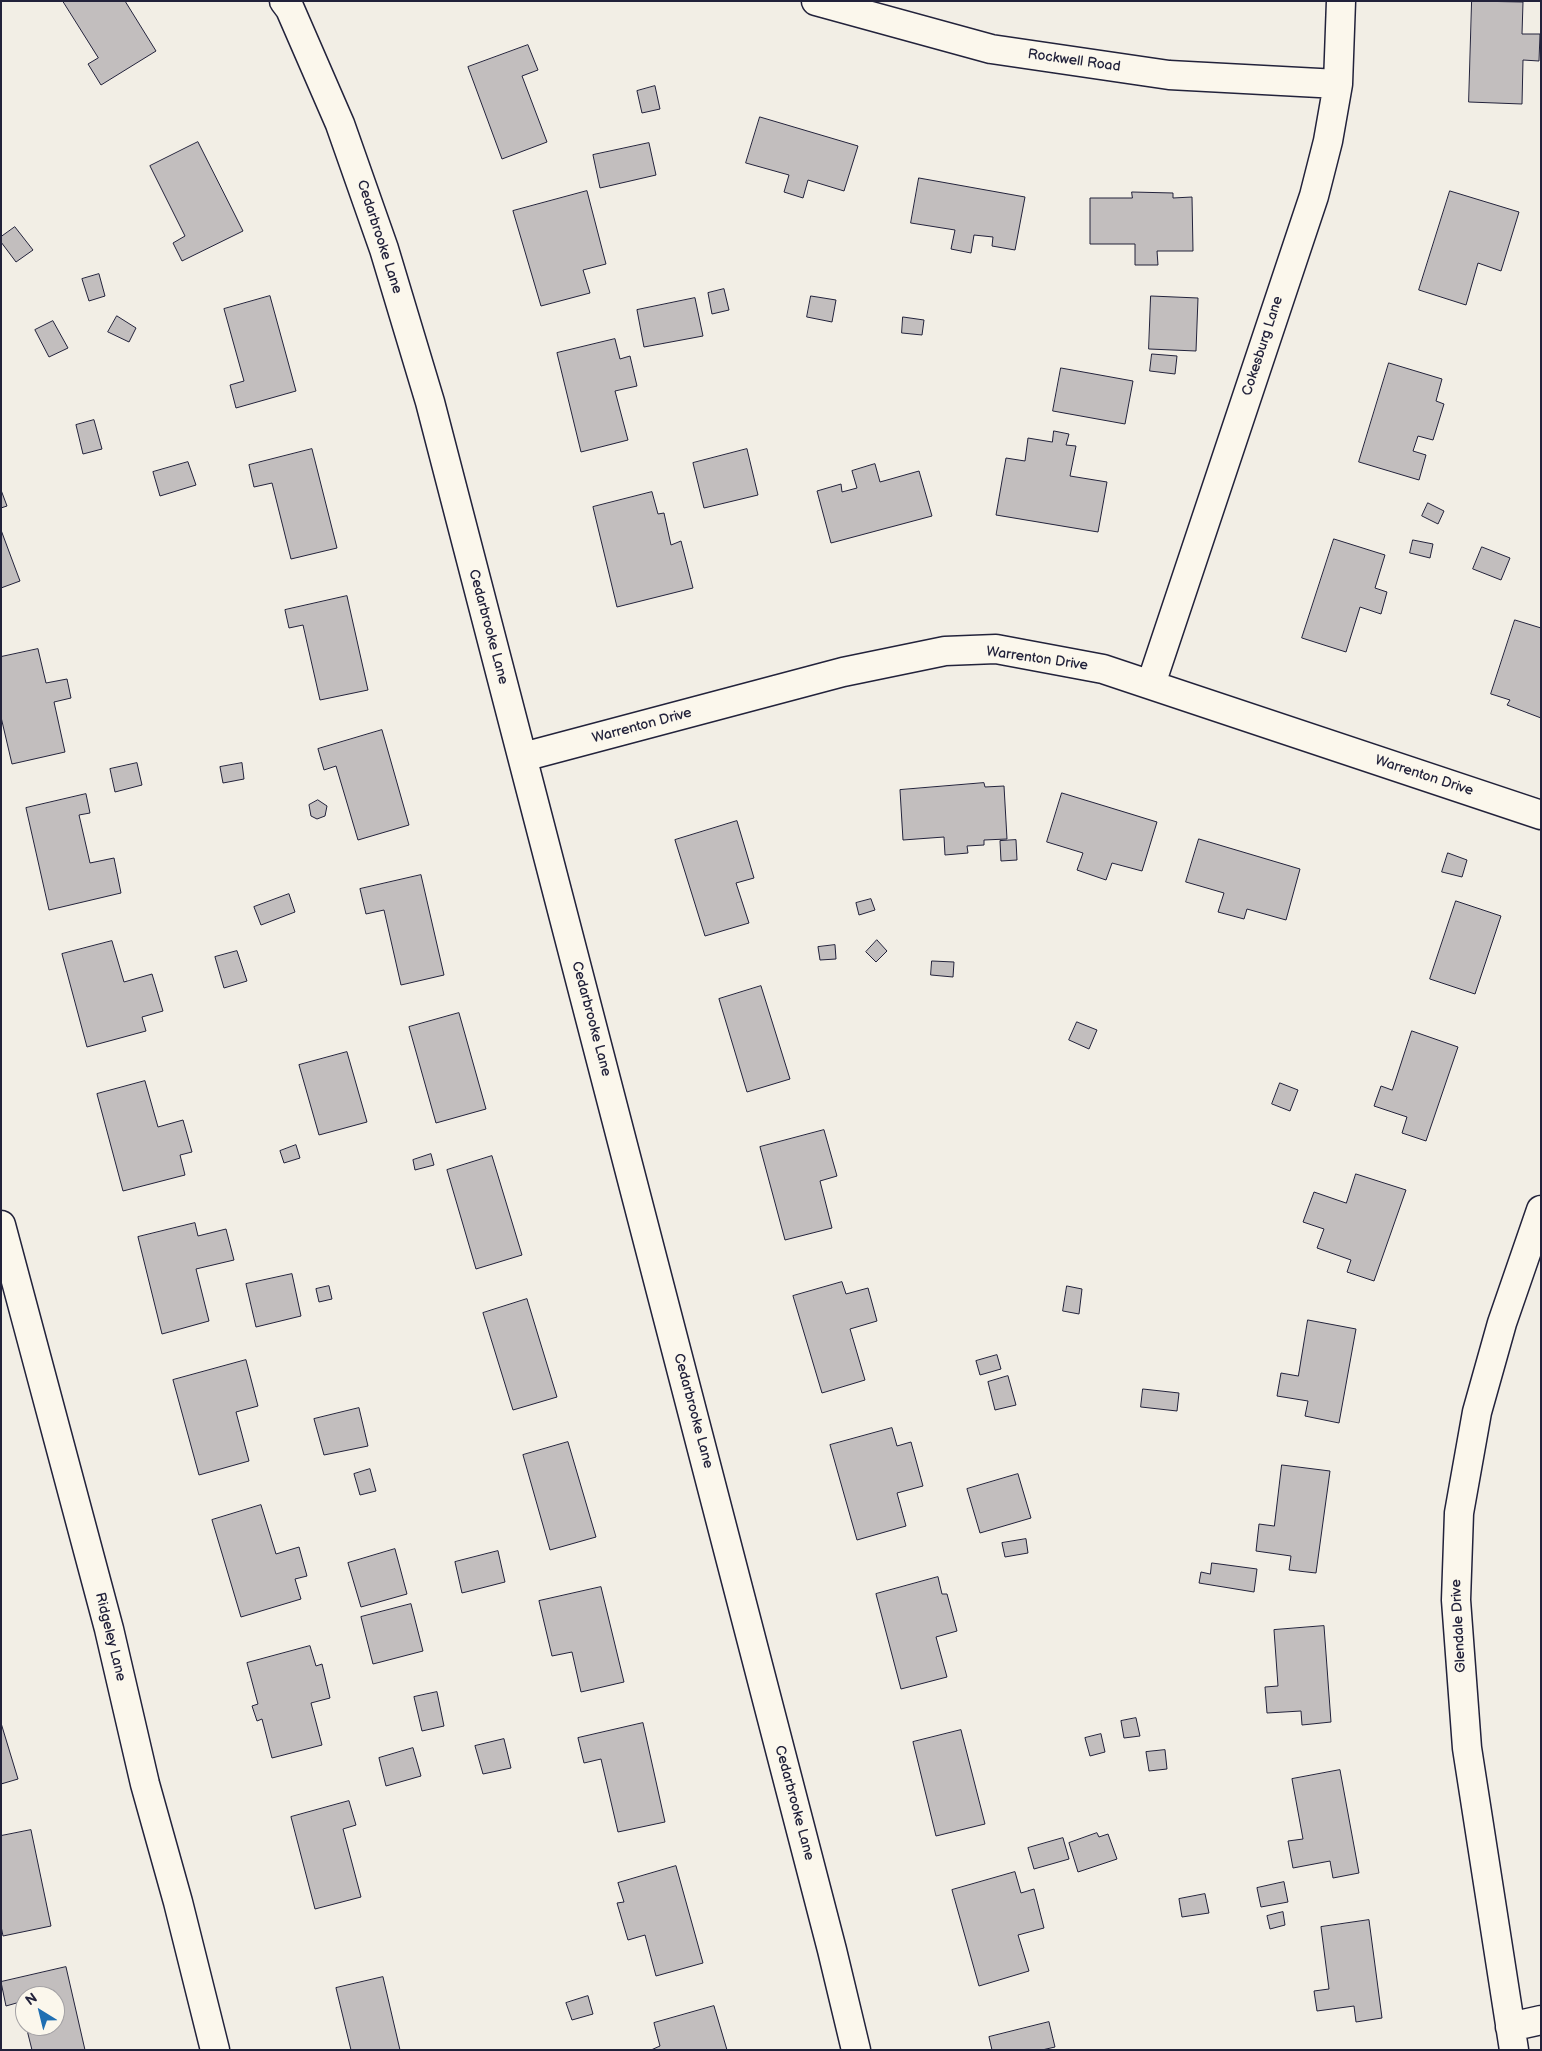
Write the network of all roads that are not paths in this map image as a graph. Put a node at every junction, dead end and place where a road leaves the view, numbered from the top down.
1 (284, 1) edge
2 (816, 1) edge
3 (1342, 1) edge
4 (1338, 84) junction
5 (1151, 684) junction
6 (523, 758) junction
7 (1541, 815) edge
8 (1541, 1210) edge
9 (1, 1225) edge
10 (1541, 2020) edge
11 (1512, 2038) edge
12 (214, 2050) edge
13 (856, 2050) edge

1 - 6 street, Cedarbrooke Lane
2 - 4 street, Rockwell Road
3 - 4 street, Cokesburg Lane
4 - 5 street, Cokesburg Lane
5 - 6 street, Warrenton Drive
5 - 7 street, Warrenton Drive
6 - 13 street, Cedarbrooke Lane
8 - 11 street, Glendale Drive
9 - 12 street, Ridgeley Lane
10 - 11 street

